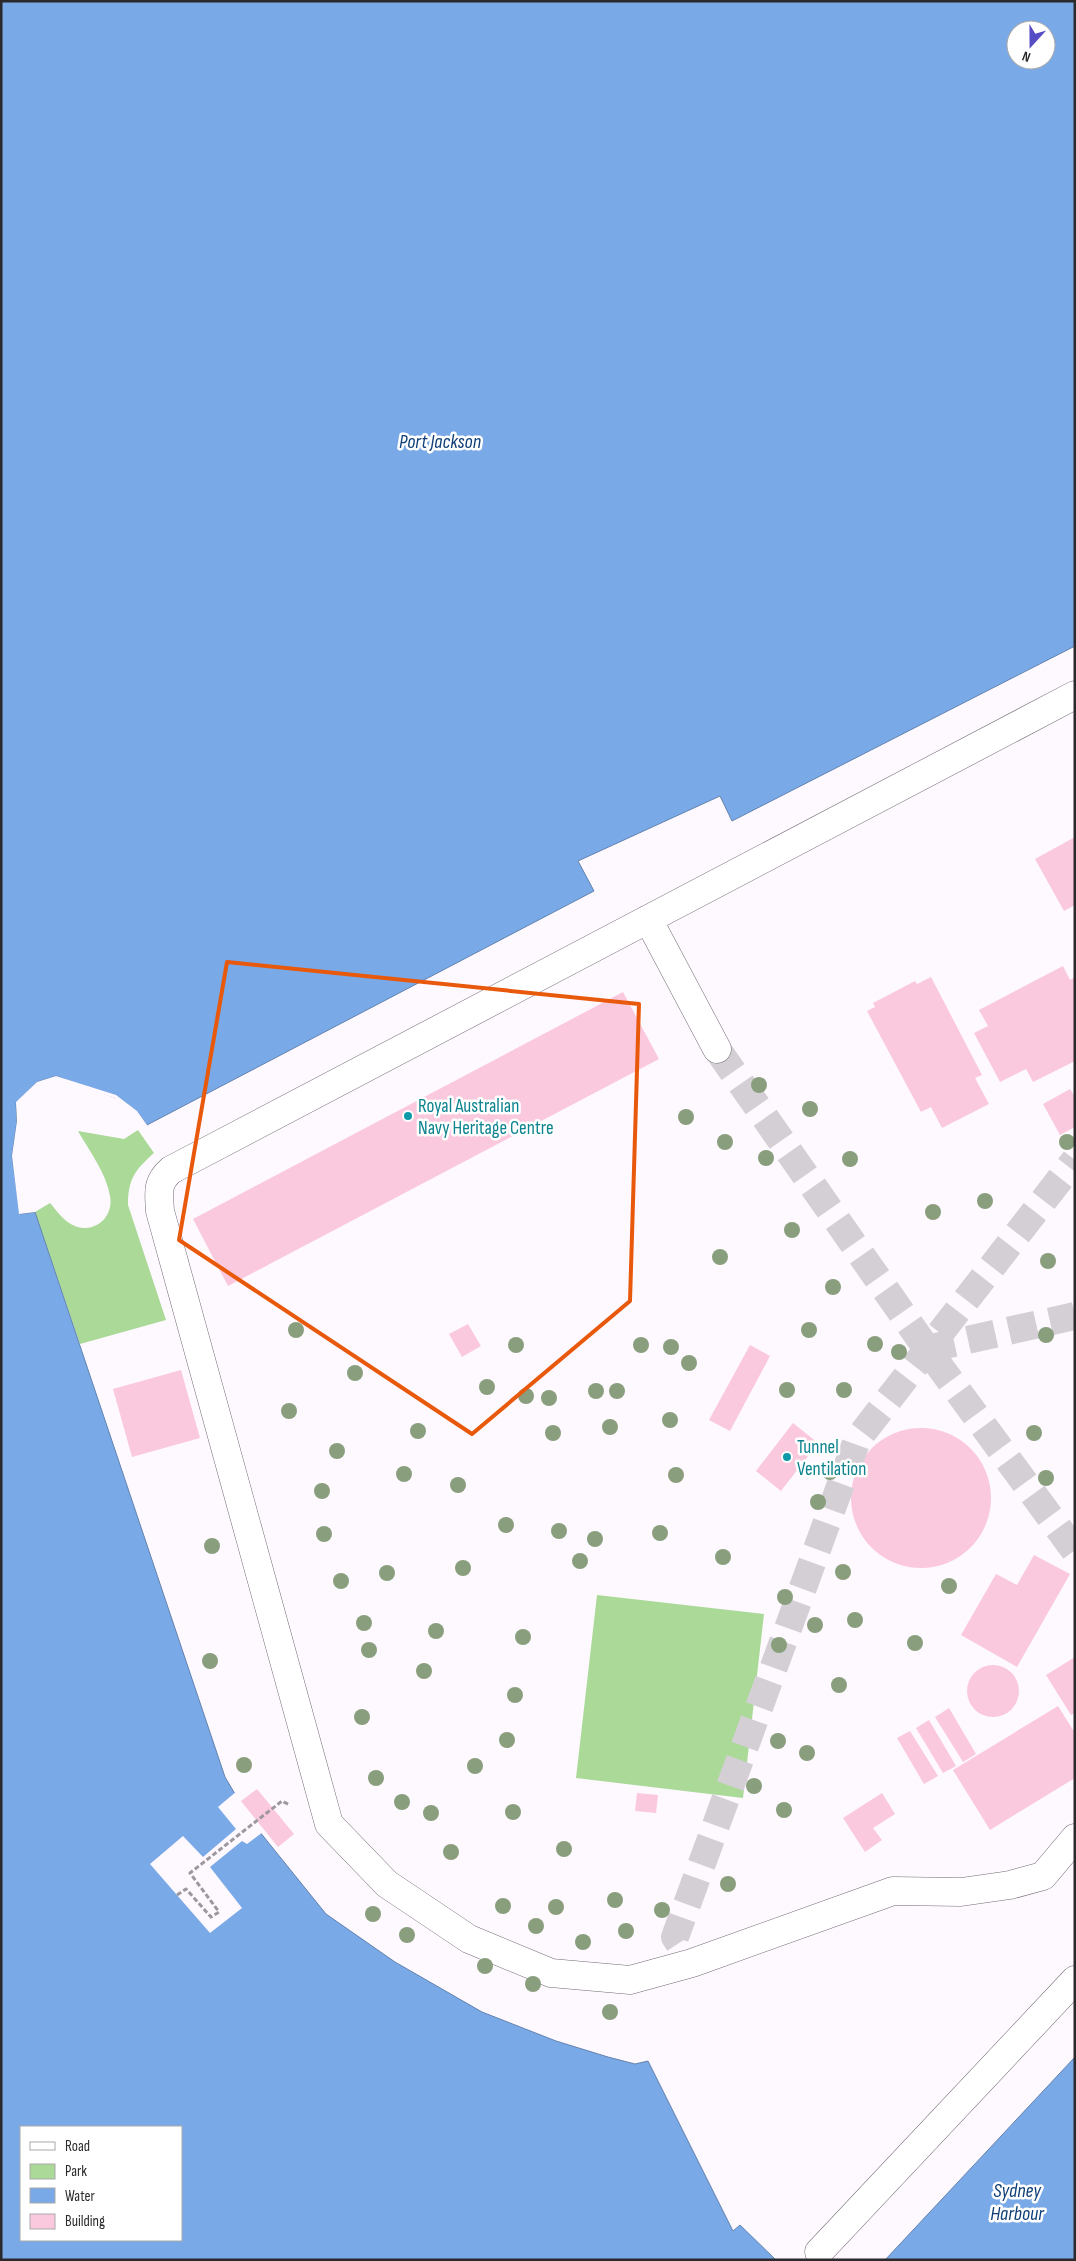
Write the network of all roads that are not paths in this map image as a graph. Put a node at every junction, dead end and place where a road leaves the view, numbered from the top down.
1 (1075, 695) edge
2 (648, 919) junction
3 (717, 1049) tunnel mouth
4 (1075, 1838) edge
5 (1075, 1980) edge
6 (819, 2252) dead end

1 - 2 lane
2 - 3 lane
2 - 4 lane
5 - 6 lane

